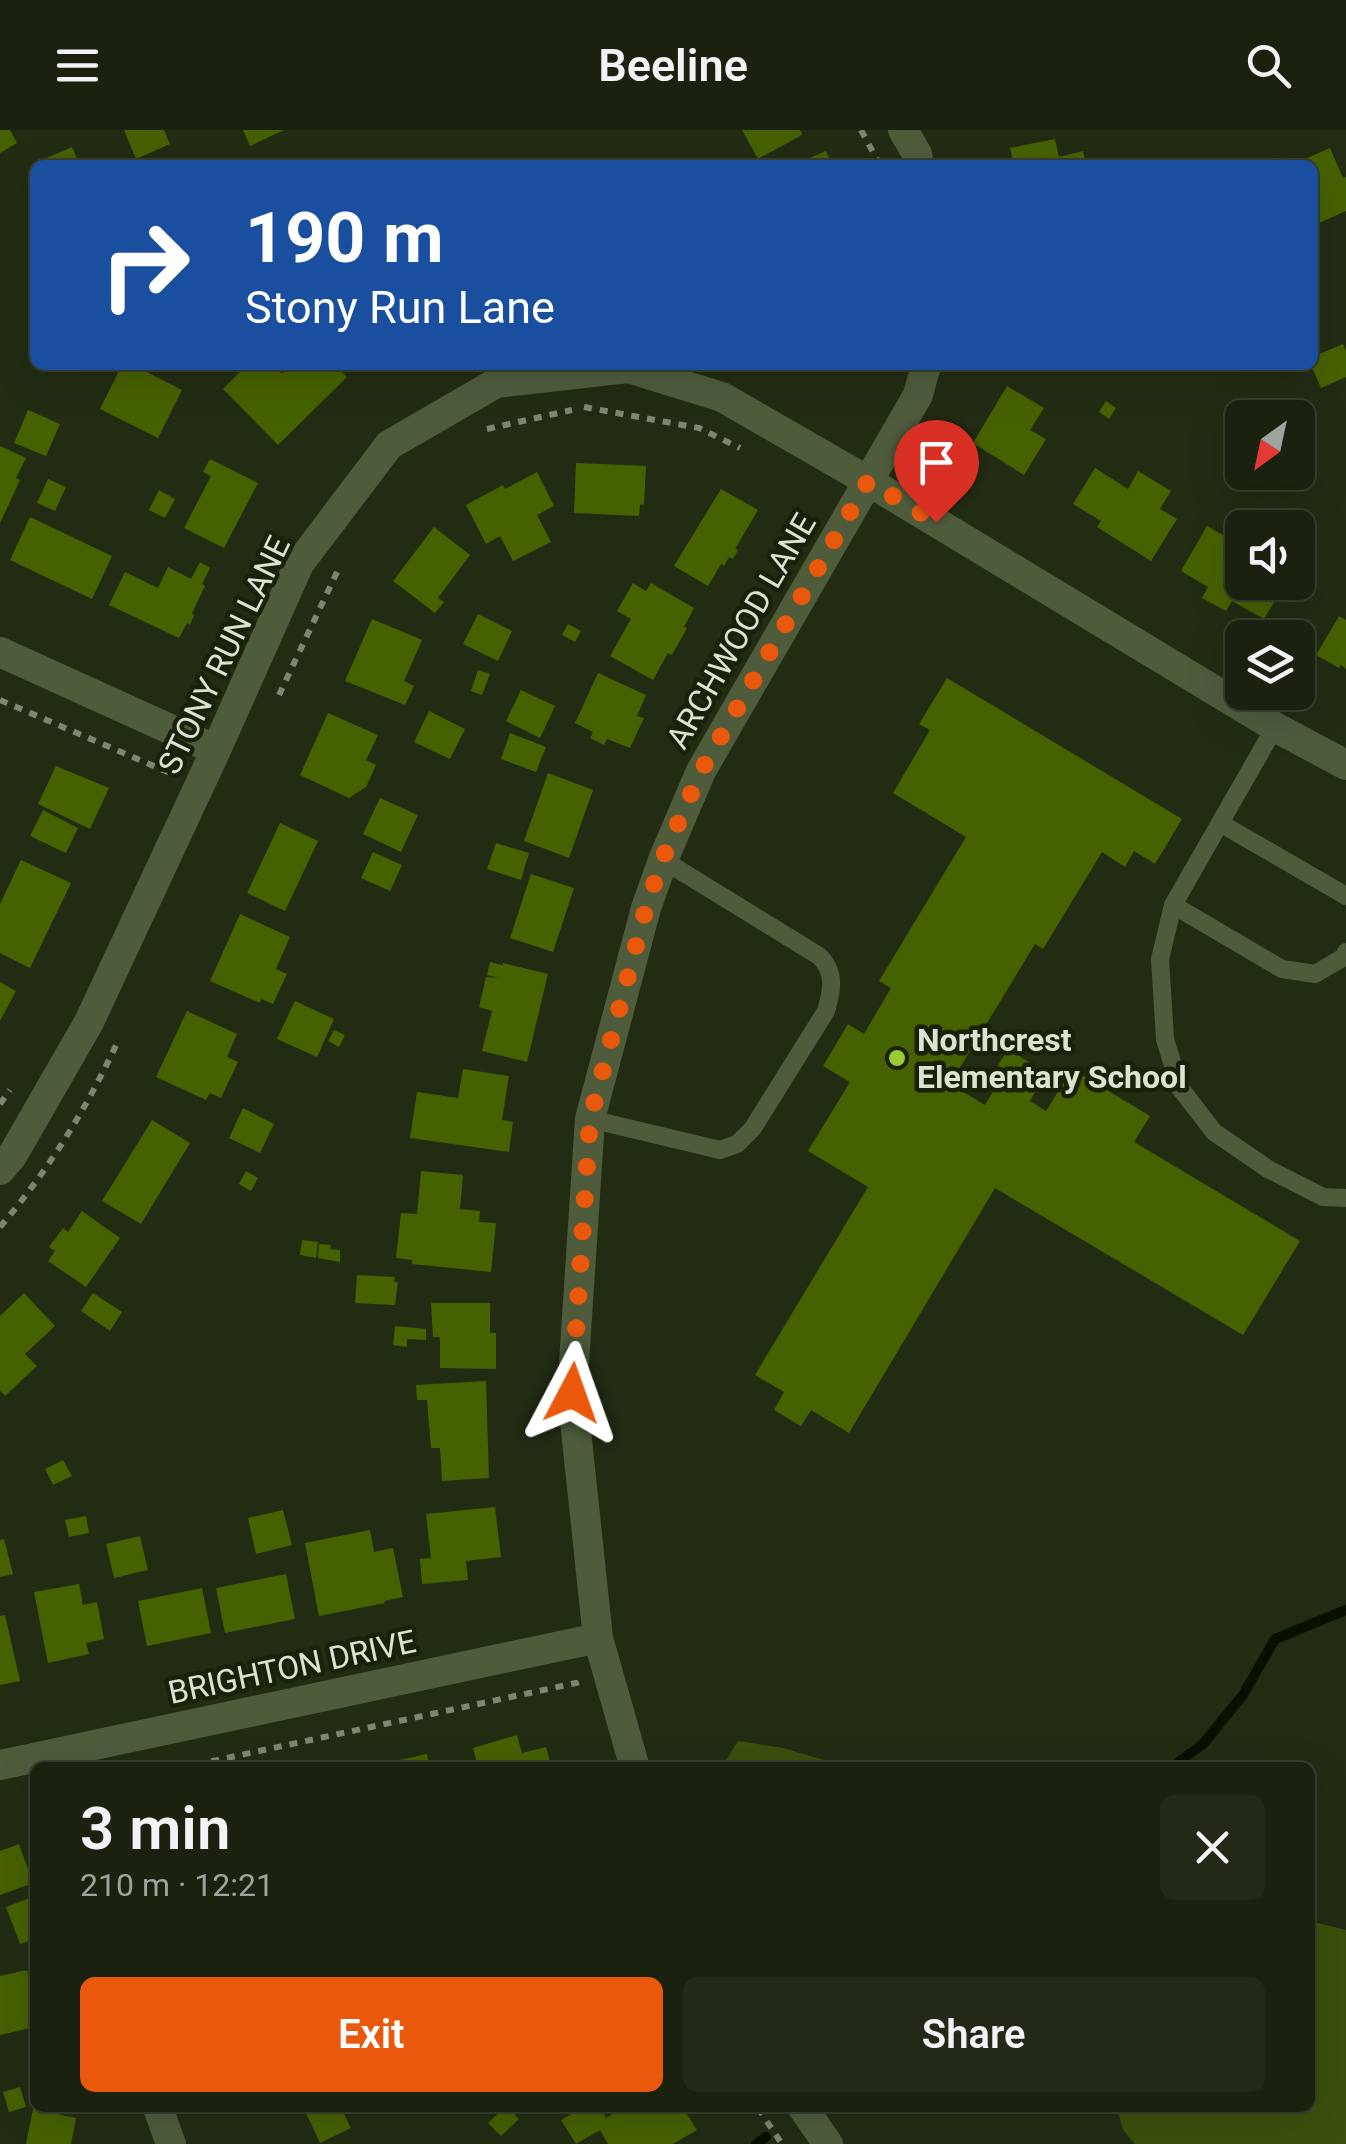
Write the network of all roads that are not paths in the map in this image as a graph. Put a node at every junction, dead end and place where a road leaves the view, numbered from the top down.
1 (904, 130) edge
2 (918, 160) edge
3 (610, 370) edge
4 (634, 370) edge
5 (925, 370) edge
6 (868, 481) junction
7 (0, 652) edge
8 (1275, 727) junction
9 (216, 750) junction
10 (1346, 764) edge
11 (1220, 823) junction
12 (662, 860) junction
13 (1346, 896) edge
14 (1174, 905) junction
15 (1346, 952) edge
16 (590, 1119) junction
17 (0, 1170) edge
18 (1346, 1198) edge
19 (598, 1638) junction
20 (68, 1759) edge
21 (634, 1762) edge
22 (0, 1764) edge
23 (159, 2112) edge
24 (806, 2112) edge
25 (170, 2144) edge
26 (828, 2144) edge

1 - 2 street
3 - 9 street, STONY RUN LANE
4 - 6 street, STONY RUN LANE
5 - 6 street, ARCHWOOD LANE
6 - 8 street, STONY RUN LANE
6 - 12 street, ARCHWOOD LANE
7 - 9 street
8 - 10 street, STONY RUN LANE
8 - 11 lane
9 - 17 street, STONY RUN LANE
11 - 13 lane
11 - 14 lane
12 - 16 street, ARCHWOOD LANE
12 - 16 lane
14 - 15 lane
14 - 18 lane
16 - 19 street, ARCHWOOD LANE
19 - 20 street, BRIGHTON DRIVE
19 - 21 street, ARCHWOOD LANE
20 - 22 street, BRIGHTON DRIVE
23 - 25 street
24 - 26 street

